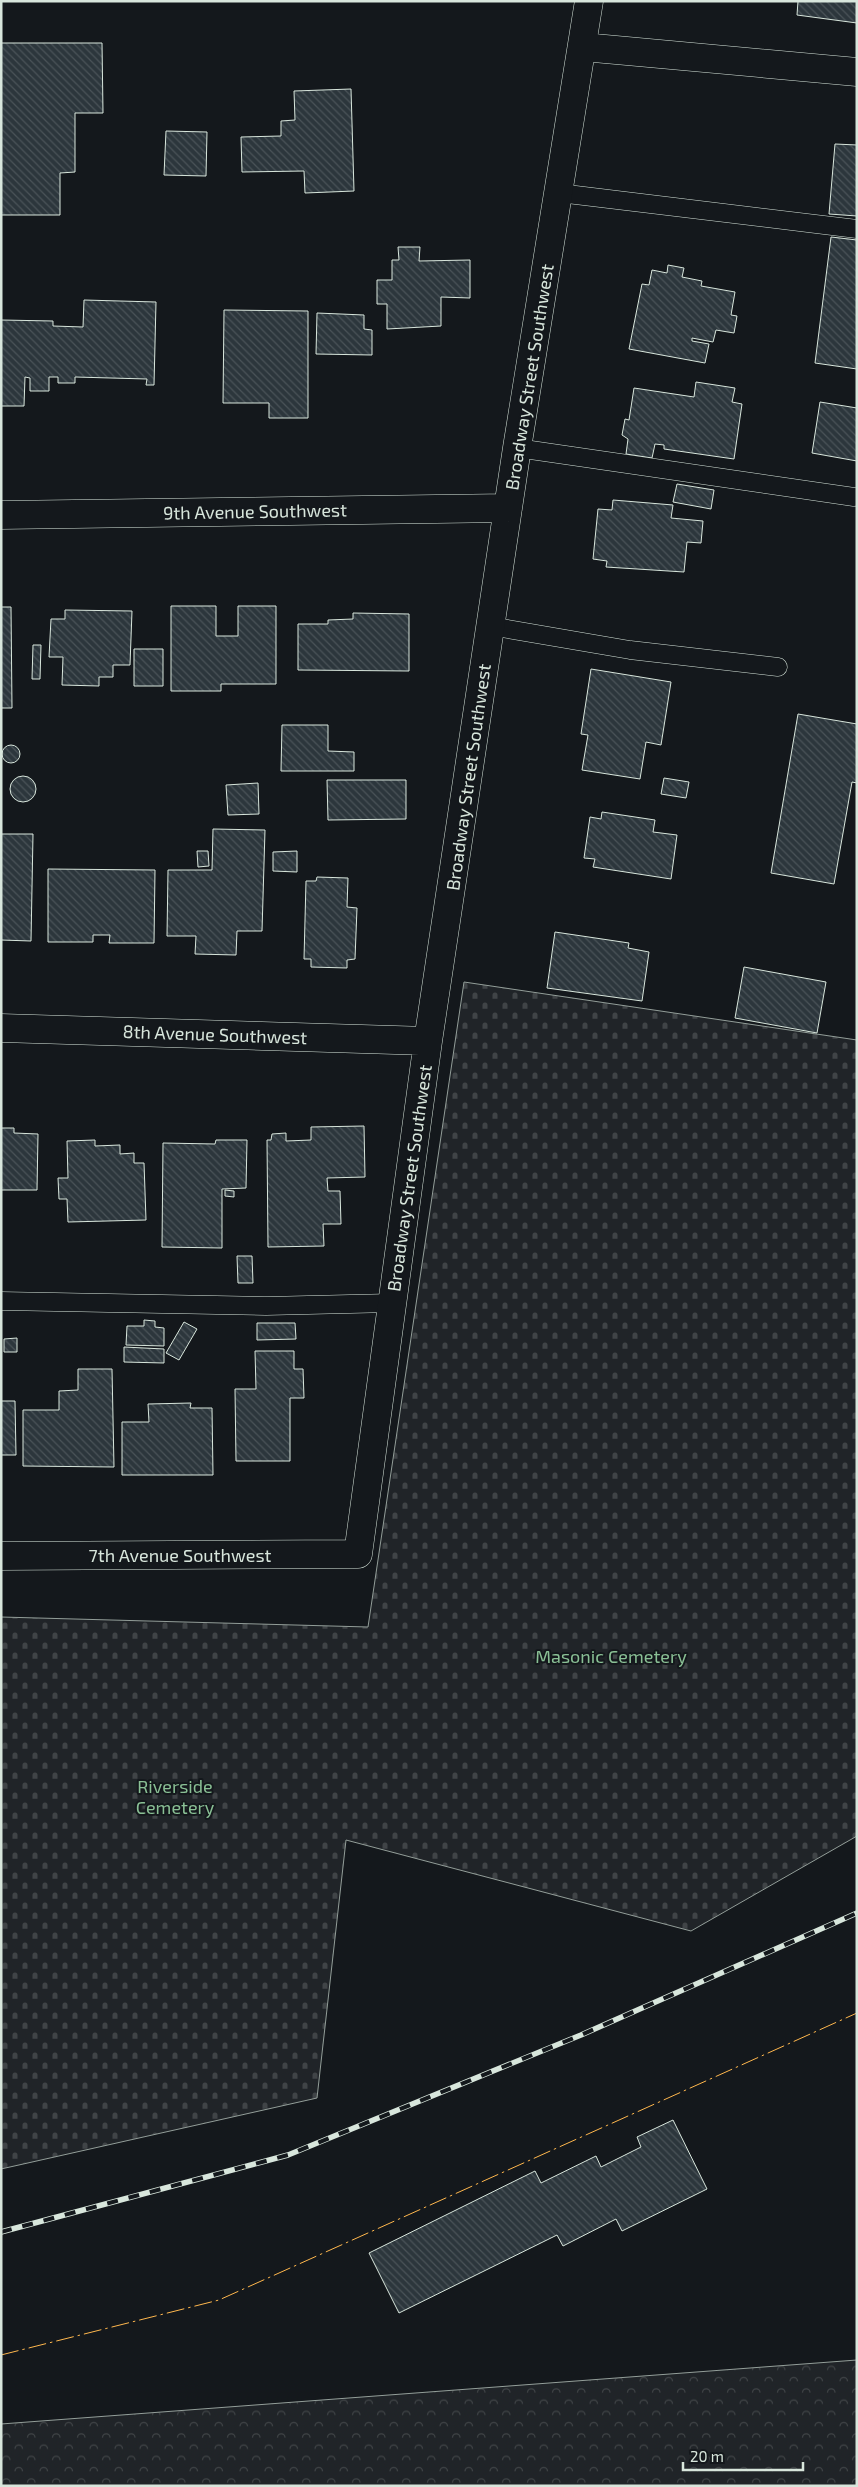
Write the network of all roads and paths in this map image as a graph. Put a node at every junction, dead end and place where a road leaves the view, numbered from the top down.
1 (589, 1) edge
2 (583, 47) junction
3 (857, 72) edge
4 (559, 193) junction
5 (857, 229) edge
6 (517, 448) junction
7 (854, 496) dead end
8 (508, 508) junction
9 (1, 514) edge
10 (490, 626) junction
11 (778, 667) dead end
12 (1, 1028) edge
13 (428, 1041) junction
14 (1, 1301) edge
15 (392, 1304) junction
16 (358, 1554) joint
17 (1, 1556) edge

1 - 2 street, Broadway Street Southwest
2 - 3 street
2 - 4 street, Broadway Street Southwest
4 - 5 lane
4 - 6 street, Broadway Street Southwest
6 - 7 lane
6 - 8 street, Broadway Street Southwest
8 - 9 street, 9th Avenue Southwest
8 - 10 street, Broadway Street Southwest
10 - 11 lane
10 - 13 street, Broadway Street Southwest
12 - 13 street, 8th Avenue Southwest
13 - 15 street, Broadway Street Southwest
14 - 15 lane
15 - 16 street, Broadway Street Southwest
16 - 17 street, 7th Avenue Southwest

